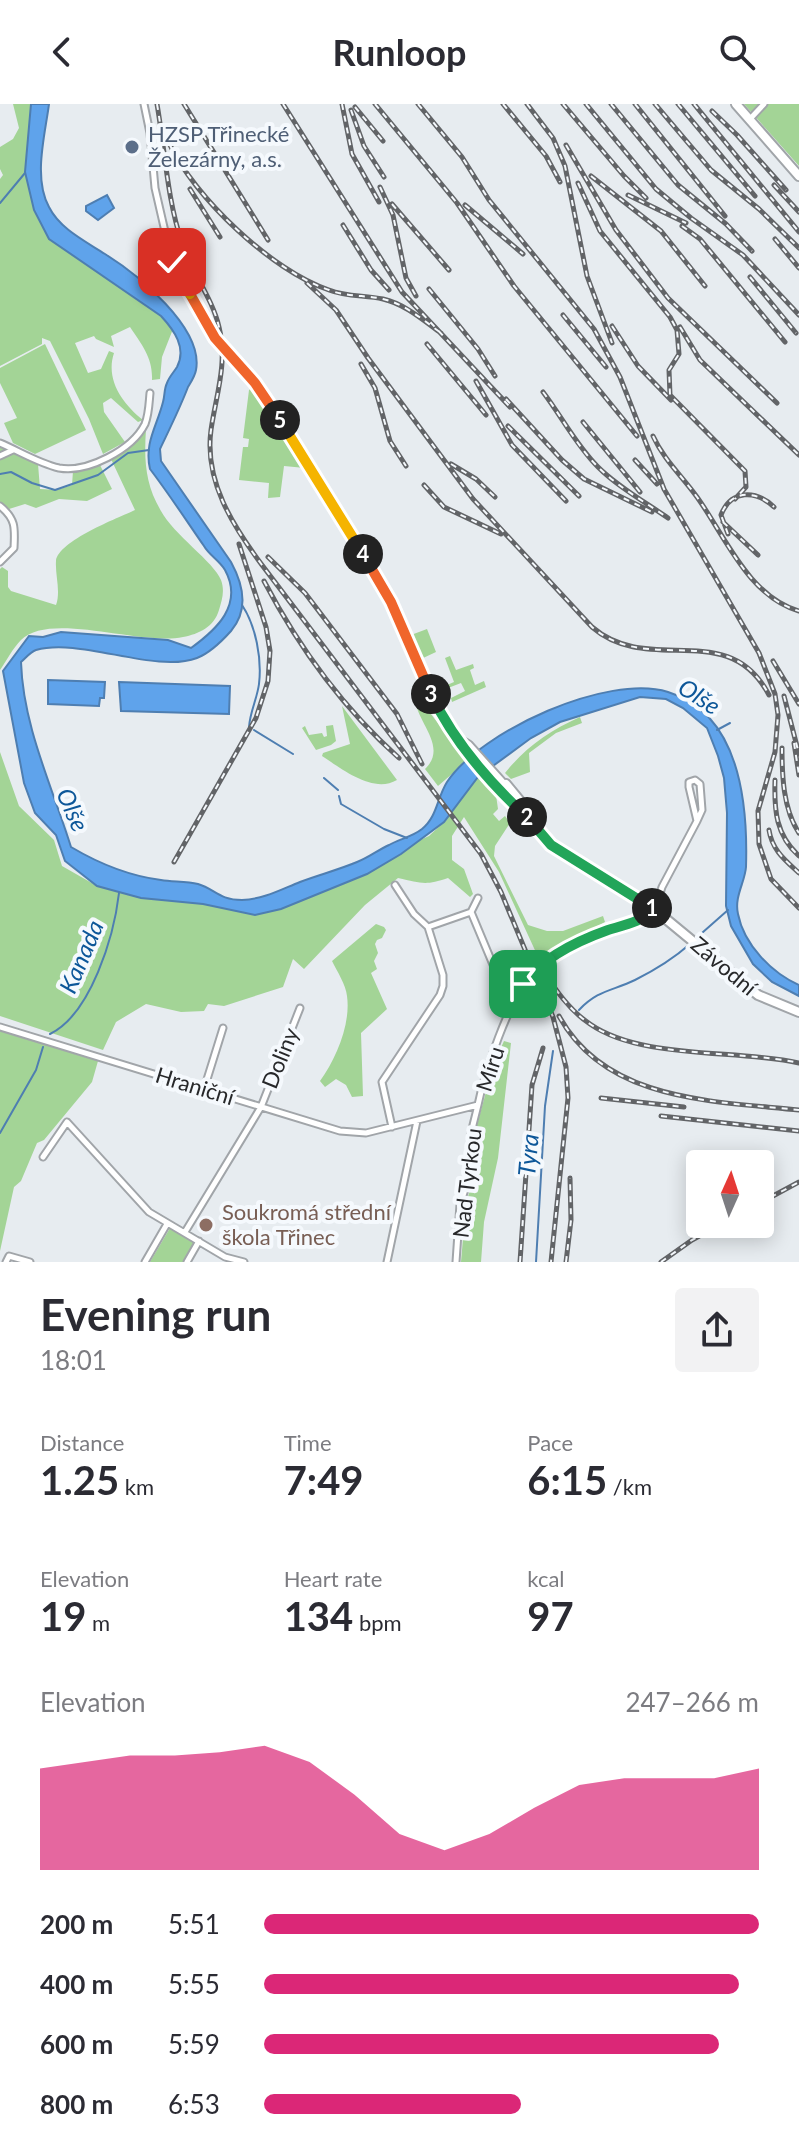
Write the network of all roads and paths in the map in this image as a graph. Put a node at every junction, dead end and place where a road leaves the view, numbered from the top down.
1 (144, 104) edge
2 (736, 104) edge
3 (764, 104) edge
4 (750, 119) junction
5 (799, 176) edge
6 (150, 393) dead end
7 (0, 443) edge
8 (14, 449) junction
9 (0, 456) edge
10 (0, 506) edge
11 (0, 562) edge
12 (504, 787) joint
13 (697, 821) junction
14 (395, 885) dead end
15 (478, 898) dead end
16 (655, 910) junction
17 (473, 914) junction
18 (428, 927) junction
19 (519, 991) junction
20 (300, 1008) dead end
21 (799, 1012) edge
22 (0, 1027) edge
23 (223, 1028) dead end
24 (204, 1089) junction
25 (478, 1105) junction
26 (261, 1107) junction
27 (417, 1121) junction
28 (392, 1127) junction
29 (43, 1157) dead end
30 (167, 1224) junction
31 (185, 1232) junction
32 (199, 1241) junction
33 (8, 1259) edge
34 (30, 1262) edge
35 (145, 1262) edge
36 (187, 1262) edge
37 (244, 1262) edge
38 (387, 1262) edge
39 (456, 1262) edge

1 - 12 street
2 - 4 street
3 - 4 street
4 - 5 street
6 - 8 street
7 - 8 street
8 - 9 street
10 - 11 street
12 - 16 street, Závodní
13 - 13 street
13 - 16 street
14 - 18 street
15 - 17 street
16 - 19 street, Míru, bridge
16 - 21 street, Závodní
17 - 18 street
17 - 19 street
18 - 28 street
19 - 25 street, Míru
20 - 26 street, Doliny
22 - 24 street, Hraniční
23 - 24 street
24 - 26 street, Hraniční
25 - 27 street, Míru
25 - 39 street, Nad Tyrkou
26 - 28 street, Hraniční
26 - 31 street, Doliny
27 - 28 street, Hraniční
27 - 38 street
29 - 30 street
30 - 31 street
30 - 35 street
31 - 32 street
32 - 36 street
32 - 37 street
33 - 34 street

